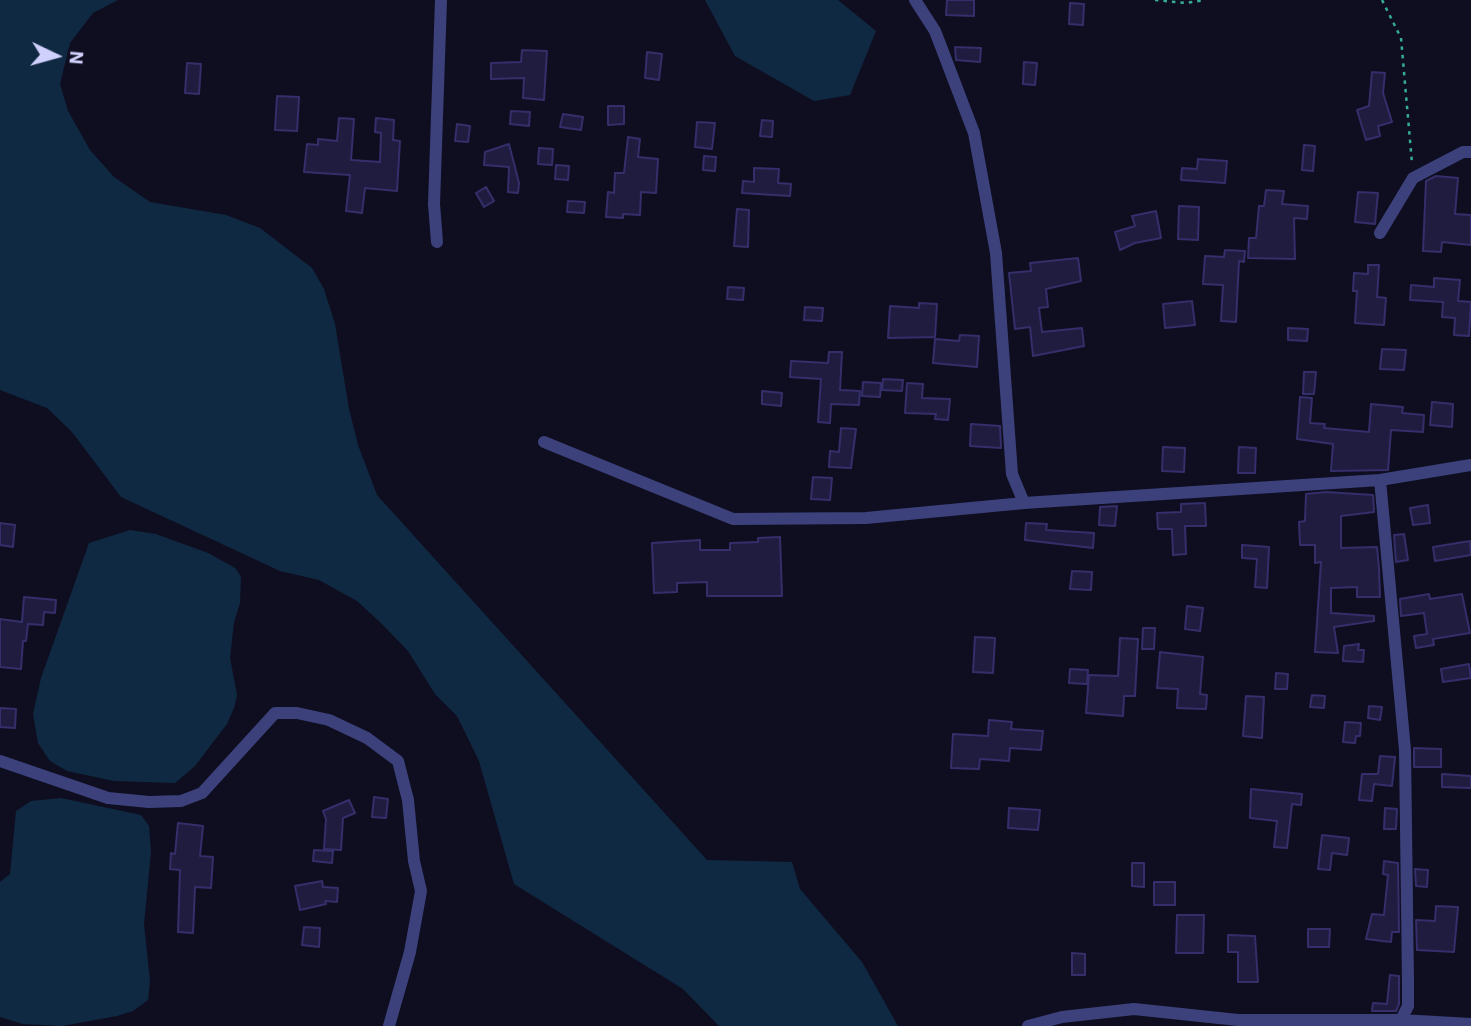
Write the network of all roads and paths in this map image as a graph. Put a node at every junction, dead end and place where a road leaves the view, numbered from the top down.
1 (441, 0) edge
2 (915, 0) edge
3 (1155, 0) edge
4 (1205, 0) edge
5 (1382, 0) edge
6 (1471, 152) edge
7 (1413, 178) junction
8 (1380, 233) dead end
9 (437, 242) dead end
10 (544, 442) dead end
11 (1471, 465) edge
12 (1380, 480) junction
13 (1024, 503) junction
14 (0, 761) edge
15 (1401, 1020) junction
16 (1471, 1024) edge
17 (389, 1026) edge
18 (1028, 1026) edge

1 - 9 street
2 - 13 street
3 - 4 path
5 - 7 path
6 - 7 street
7 - 8 street
10 - 13 street
11 - 12 street
12 - 13 street
12 - 15 street
14 - 17 street
15 - 16 street
15 - 18 street

